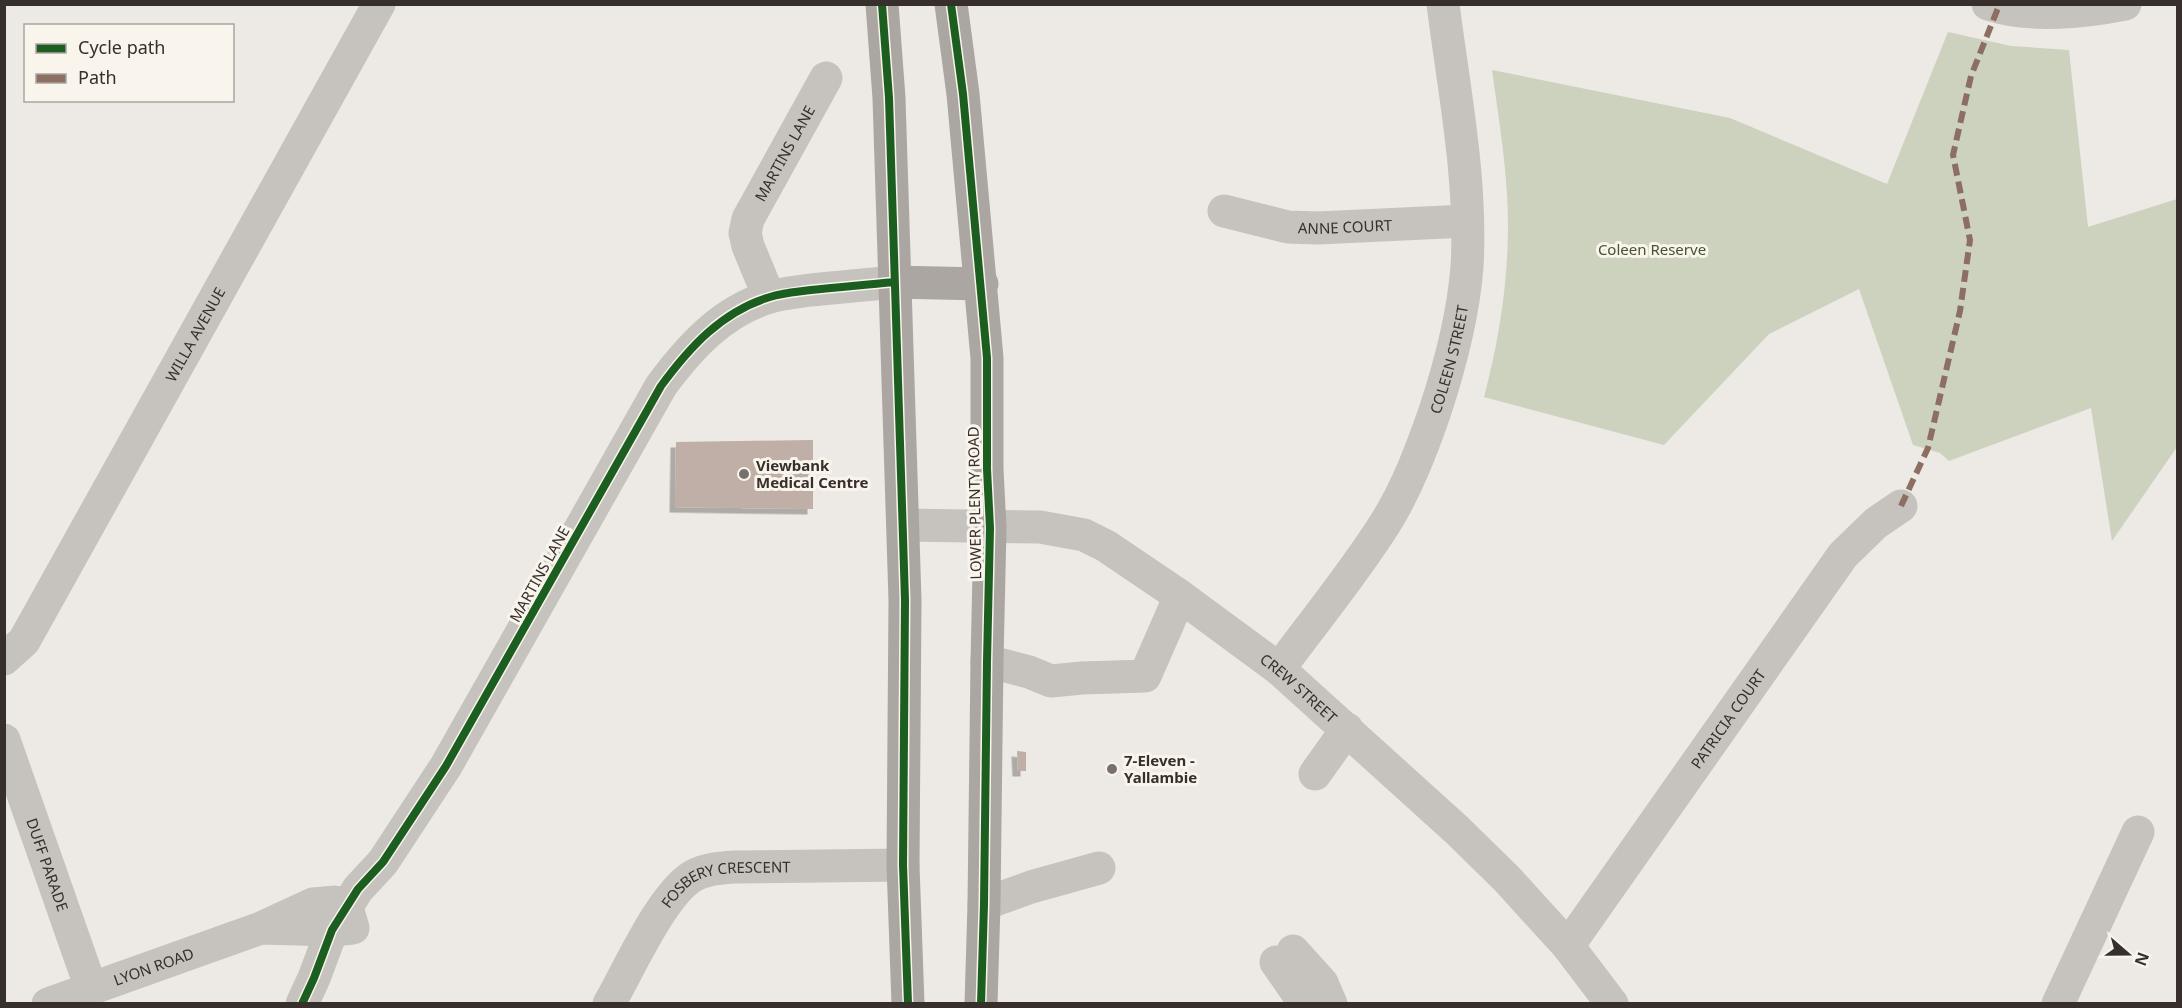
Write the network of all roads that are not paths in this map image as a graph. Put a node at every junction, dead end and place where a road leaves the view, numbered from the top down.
1 (379, 4) edge
2 (882, 4) edge
3 (951, 4) edge
4 (1443, 4) edge
5 (1988, 4) edge
6 (2125, 4) edge
7 (826, 78) dead end
8 (1224, 211) dead end
9 (1467, 221) junction
10 (894, 282) junction
11 (982, 284) junction
12 (769, 297) junction
13 (1901, 506) dead end
14 (903, 525) junction
15 (990, 528) junction
16 (1180, 596) junction
17 (4, 659) edge
18 (987, 661) junction
19 (1279, 669) junction
20 (1347, 729) junction
21 (4, 740) edge
22 (1315, 774) dead end
23 (2138, 832) dead end
24 (903, 866) junction
25 (1099, 868) dead end
26 (984, 904) junction
27 (343, 922) junction
28 (1568, 946) junction
29 (92, 988) junction
30 (48, 1004) edge
31 (302, 1004) edge
32 (324, 1004) edge
33 (609, 1004) edge
34 (908, 1004) edge
35 (981, 1004) edge
36 (1305, 1004) edge
37 (1331, 1004) edge
38 (1612, 1004) edge
39 (2058, 1004) edge

1 - 17 street, WILLA AVENUE
2 - 10 main road
3 - 11 main road, LOWER PLENTY ROAD
4 - 9 street, COLEEN STREET
5 - 6 street
7 - 12 street, MARTINS LANE
8 - 9 street, ANNE COURT
9 - 19 street, COLEEN STREET
10 - 11 main road
10 - 12 street, MARTINS LANE
10 - 14 main road
11 - 15 main road, LOWER PLENTY ROAD
12 - 27 street, MARTINS LANE
13 - 28 street, PATRICIA COURT
14 - 15 street, CREW STREET
14 - 24 main road
15 - 16 street, CREW STREET
15 - 18 main road, LOWER PLENTY ROAD
16 - 18 street
16 - 19 street, CREW STREET
18 - 26 main road, LOWER PLENTY ROAD
19 - 20 street, CREW STREET
20 - 22 street
20 - 28 street, CREW STREET
21 - 29 street, DUFF PARADE
23 - 39 street
24 - 33 street, FOSBERY CRESCENT
24 - 34 main road
25 - 26 street
26 - 35 main road, LOWER PLENTY ROAD
27 - 29 street, LYON ROAD
27 - 31 street, MARTINS LANE
27 - 32 street, MARTINS LANE
28 - 38 street, CREW STREET
29 - 30 street, LYON ROAD
36 - 37 street

